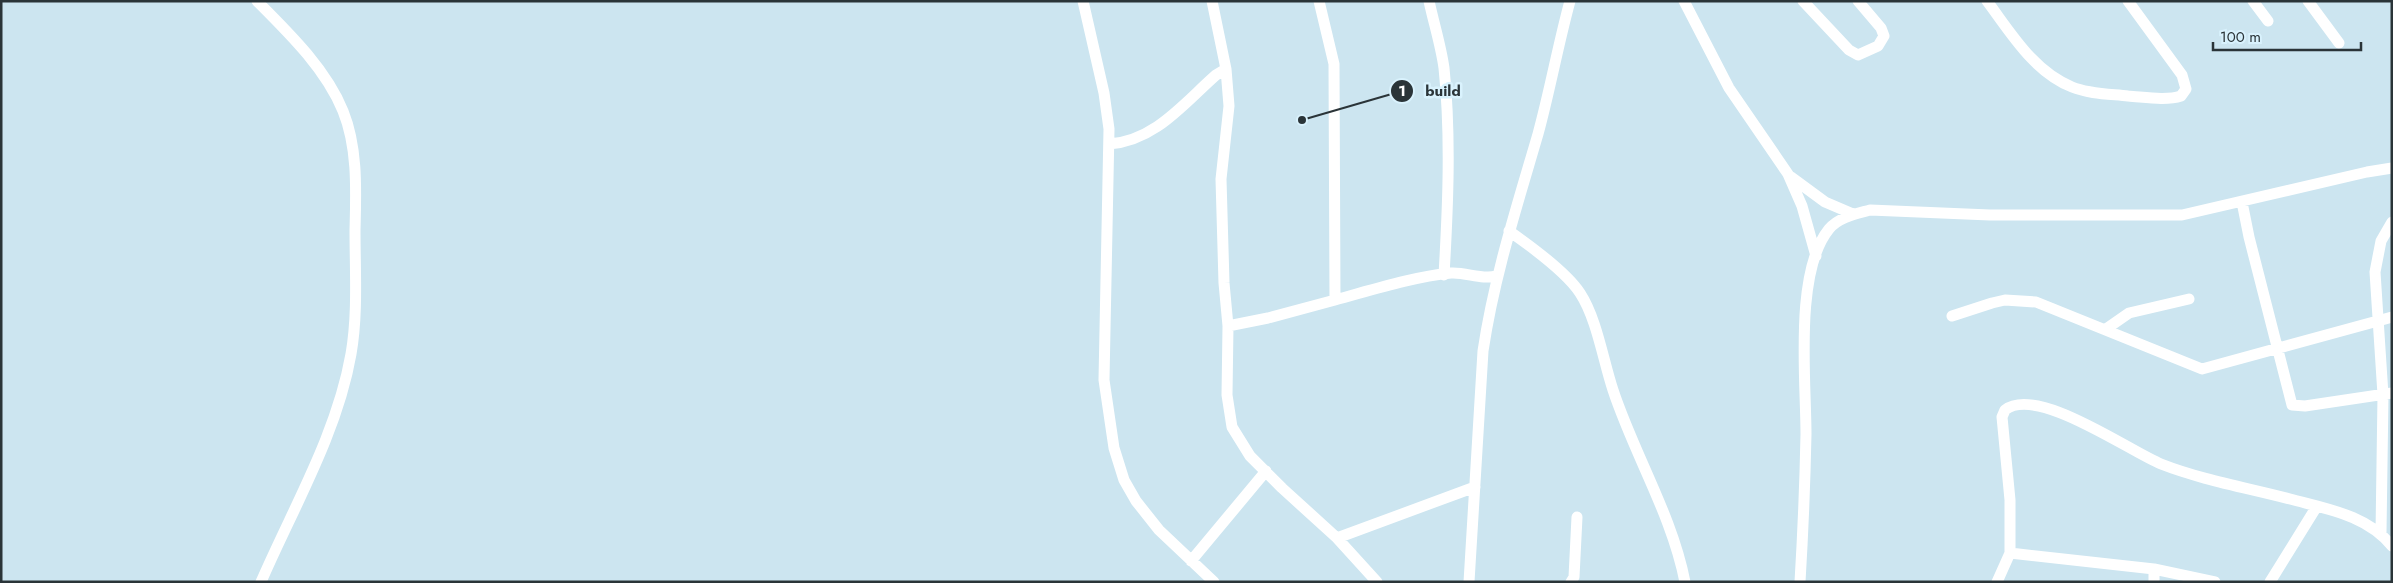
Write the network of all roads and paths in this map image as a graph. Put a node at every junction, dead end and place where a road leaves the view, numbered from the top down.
1 (257, 1) edge
2 (1083, 1) edge
3 (1212, 1) edge
4 (1320, 1) edge
5 (1430, 1) edge
6 (1570, 1) edge
7 (1684, 1) edge
8 (1803, 1) edge
9 (1858, 1) edge
10 (1987, 1) edge
11 (2128, 1) edge
12 (2253, 1) edge
13 (2308, 1) edge
14 (2268, 22) dead end
15 (2339, 43) dead end
16 (1226, 69) junction
17 (1109, 144) junction
18 (2392, 168) edge
19 (1788, 174) junction
20 (2242, 202) junction
21 (1853, 214) junction
22 (2392, 222) edge
23 (1509, 231) junction
24 (1816, 256) junction
25 (1444, 274) junction
26 (1496, 276) junction
27 (2189, 299) dead end
28 (1334, 300) junction
29 (1952, 316) dead end
30 (2392, 316) edge
31 (2378, 320) junction
32 (1228, 326) junction
33 (2106, 329) junction
34 (2277, 349) junction
35 (2387, 394) edge
36 (1266, 470) junction
37 (1475, 488) junction
38 (2317, 506) junction
39 (1577, 517) dead end
40 (2382, 533) junction
41 (1337, 538) junction
42 (2392, 546) edge
43 (2010, 552) junction
44 (1191, 561) junction
45 (2154, 569) junction
46 (261, 582) edge
47 (1214, 582) edge
48 (1377, 582) edge
49 (1470, 582) edge
50 (1571, 582) edge
51 (1684, 582) edge
52 (1800, 582) edge
53 (1997, 582) edge
54 (2154, 582) edge
55 (2215, 582) edge
56 (2270, 582) edge

1 - 46 street
2 - 17 street
3 - 16 street
4 - 28 street
5 - 25 street
6 - 23 street
7 - 19 street
8 - 9 street
10 - 11 street
12 - 14 street
13 - 15 street
16 - 17 street
16 - 32 street
17 - 44 street
18 - 20 street
19 - 21 street
19 - 24 street
20 - 21 street
20 - 34 street
21 - 24 street
22 - 31 street
23 - 26 street
23 - 51 street
24 - 52 street
25 - 26 street
25 - 28 street
26 - 37 street
27 - 33 street
28 - 32 street
29 - 33 street
30 - 31 street
31 - 34 street
31 - 35 street
32 - 36 street
33 - 34 street
34 - 35 street
35 - 40 street
36 - 41 street
36 - 44 street
37 - 41 street
37 - 49 street
38 - 40 street
38 - 43 street
38 - 56 street
39 - 50 street
40 - 42 street
41 - 48 street
43 - 45 street
43 - 53 street
44 - 47 street
45 - 54 street
45 - 55 street

